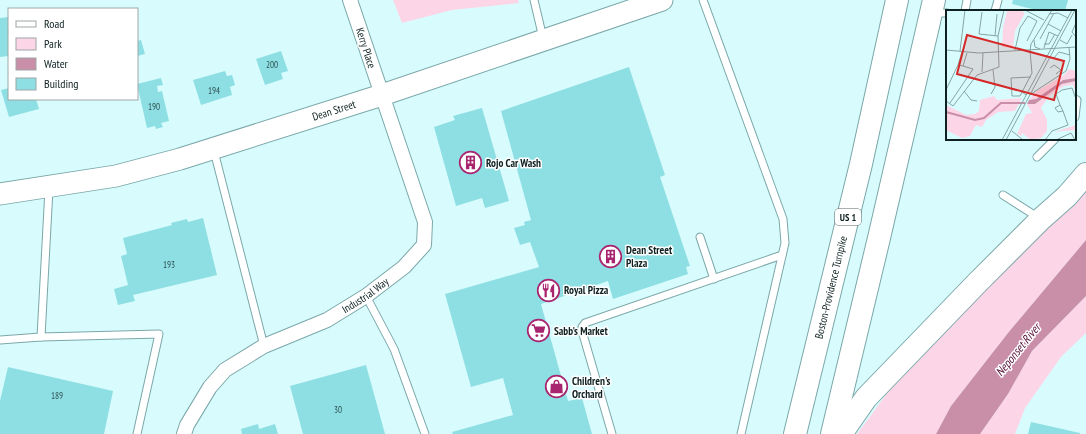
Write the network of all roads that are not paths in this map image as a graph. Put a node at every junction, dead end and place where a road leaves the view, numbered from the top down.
1 (350, 0) edge
2 (534, 0) edge
3 (662, 0) edge
4 (703, 0) edge
5 (883, 0) edge
6 (897, 0) edge
7 (967, 0) edge
8 (998, 0) edge
9 (937, 9) edge
10 (964, 10) edge
11 (995, 10) edge
12 (891, 29) junction
13 (544, 40) junction
14 (382, 95) junction
15 (1054, 140) edge
16 (213, 149) junction
17 (1037, 157) dead end
18 (1086, 174) edge
19 (49, 187) junction
20 (0, 194) edge
21 (1003, 196) dead end
22 (1041, 219) junction
23 (700, 237) dead end
24 (782, 255) junction
25 (714, 279) junction
26 (366, 296) junction
27 (41, 337) junction
28 (0, 340) edge
29 (264, 346) junction
30 (137, 434) edge
31 (184, 434) edge
32 (425, 434) edge
33 (612, 434) edge
34 (741, 434) edge
35 (795, 434) edge
36 (832, 434) edge
37 (841, 434) edge

1 - 14 street, Kerry Place
2 - 13 lane
3 - 13 main road, Dean Street
4 - 24 lane
5 - 12 main road
6 - 12 main road, Boston-Providence Turnpike / US 1
7 - 10 lane
8 - 11 lane
9 - 36 main road
12 - 35 main road, Boston-Providence Turnpike / US 1
13 - 14 main road, Dean Street
14 - 16 main road, Dean Street
14 - 26 street, Industrial Way
15 - 17 lane
16 - 19 main road, Dean Street
16 - 29 lane
18 - 22 main road
19 - 20 main road, Dean Street
19 - 27 lane
21 - 22 lane
22 - 37 main road
23 - 25 lane
24 - 25 lane
24 - 34 lane
25 - 33 lane
26 - 29 street, Industrial Way
26 - 32 lane
27 - 28 lane
27 - 30 lane
29 - 31 street, Industrial Way

